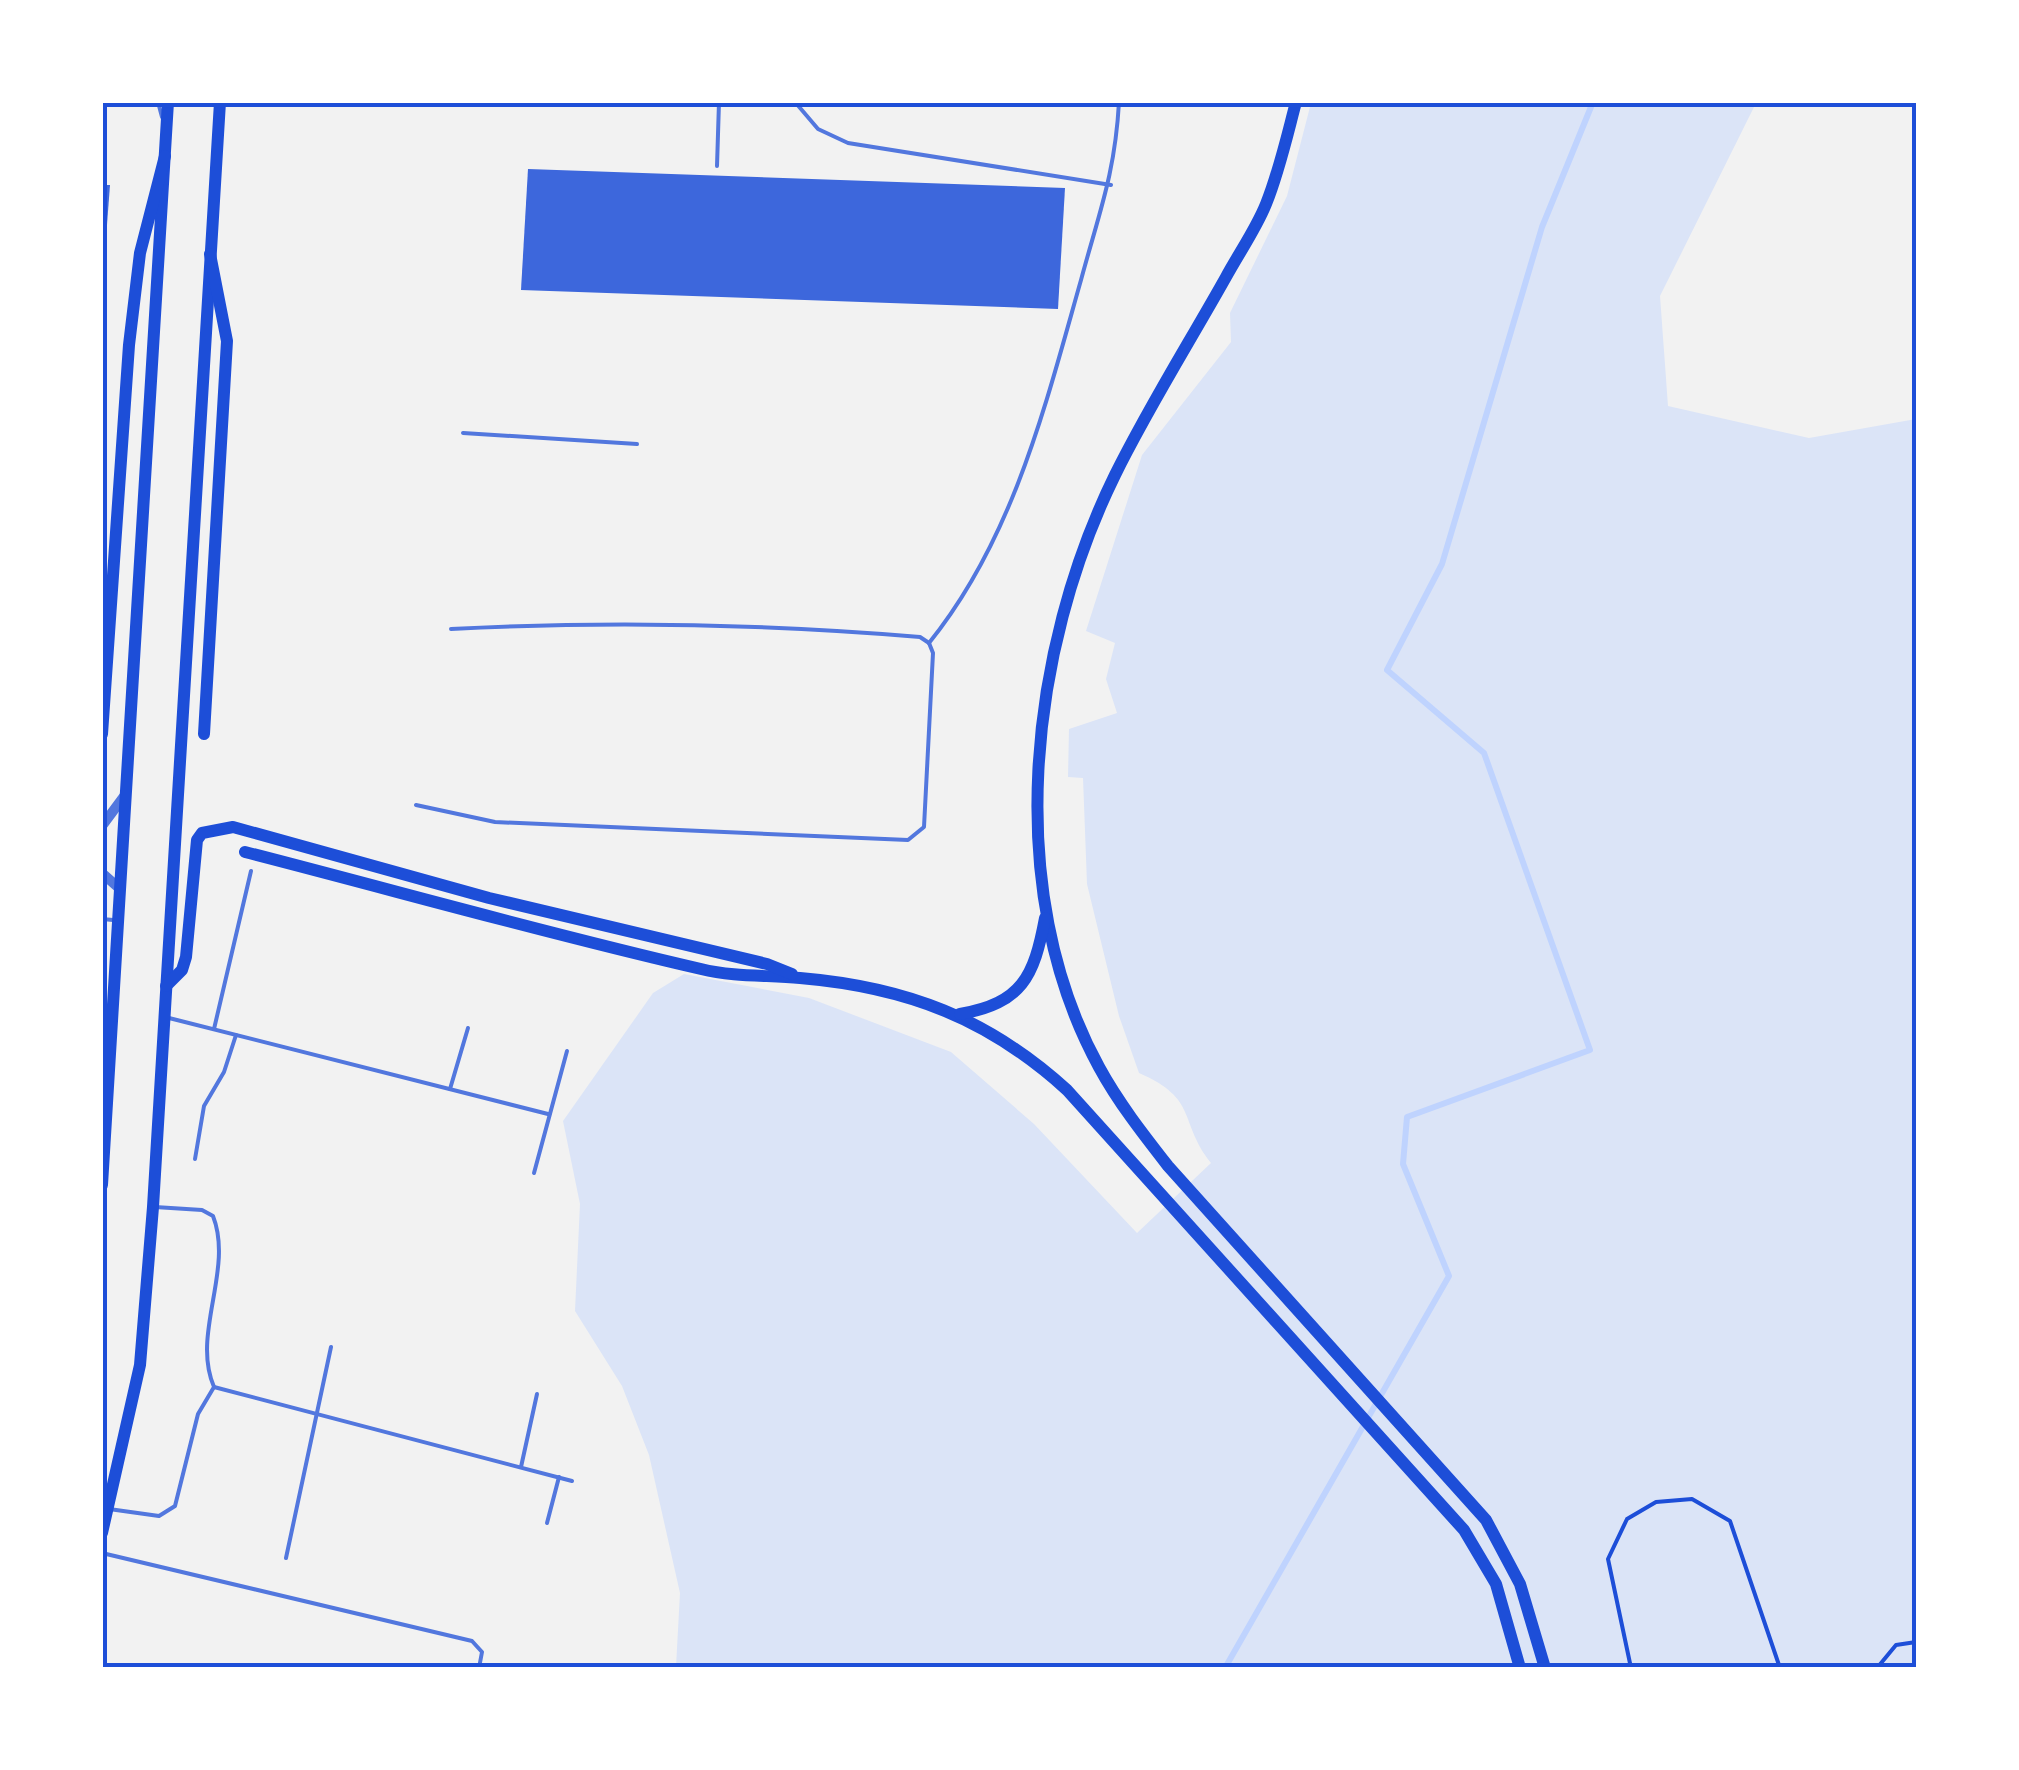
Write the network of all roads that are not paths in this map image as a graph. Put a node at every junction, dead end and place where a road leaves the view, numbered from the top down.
1 (158, 102) edge
2 (168, 102) edge
3 (220, 102) edge
4 (719, 102) edge
5 (795, 102) edge
6 (1119, 102) edge
7 (1296, 102) edge
8 (166, 134) junction
9 (165, 156) junction
10 (718, 166) dead end
11 (1111, 185) junction
12 (210, 254) junction
13 (463, 433) dead end
14 (637, 444) dead end
15 (451, 629) dead end
16 (929, 642) junction
17 (102, 734) edge
18 (204, 734) dead end
19 (128, 789) junction
20 (416, 805) dead end
21 (102, 826) edge
22 (245, 852) dead end
23 (250, 871) dead end
24 (102, 873) edge
25 (120, 889) junction
26 (1046, 912) junction
27 (102, 919) edge
28 (118, 920) junction
29 (802, 978) junction
30 (166, 986) junction
31 (107, 994) edge
32 (960, 1014) junction
33 (165, 1016) junction
34 (468, 1028) dead end
35 (214, 1029) junction
36 (236, 1035) junction
37 (567, 1051) dead end
38 (450, 1090) junction
39 (548, 1114) junction
40 (195, 1158) dead end
41 (534, 1173) dead end
42 (102, 1185) edge
43 (153, 1206) junction
44 (332, 1348) dead end
45 (214, 1387) junction
46 (538, 1394) dead end
47 (315, 1416) junction
48 (521, 1468) junction
49 (559, 1477) junction
50 (572, 1480) dead end
51 (109, 1509) junction
52 (547, 1523) dead end
53 (102, 1533) edge
54 (102, 1553) edge
55 (286, 1558) dead end
56 (1544, 1664) edge
57 (478, 1668) edge
58 (1520, 1668) edge

1 - 8 lane
2 - 8 main road
3 - 12 main road
4 - 10 lane
5 - 11 lane
6 - 11 lane
7 - 26 main road
8 - 9 main road
9 - 17 main road
9 - 19 main road
11 - 16 lane
12 - 18 main road
12 - 30 main road
13 - 14 lane
15 - 16 lane
16 - 20 lane
19 - 21 street
19 - 25 main road
22 - 29 main road
23 - 35 lane
24 - 25 street
25 - 28 main road
26 - 32 main road
26 - 56 main road
27 - 28 lane
28 - 31 main road
29 - 30 main road
29 - 32 main road
30 - 33 main road
31 - 42 main road
32 - 58 main road
33 - 35 lane
33 - 43 main road
34 - 38 lane
35 - 36 lane
36 - 38 lane
36 - 40 lane
37 - 39 lane
38 - 39 lane
39 - 41 lane
43 - 45 lane
43 - 51 main road
44 - 47 lane
45 - 47 lane
45 - 51 lane
46 - 48 lane
47 - 48 lane
47 - 55 lane
48 - 49 lane
49 - 50 lane
49 - 52 lane
51 - 53 main road
54 - 57 lane

